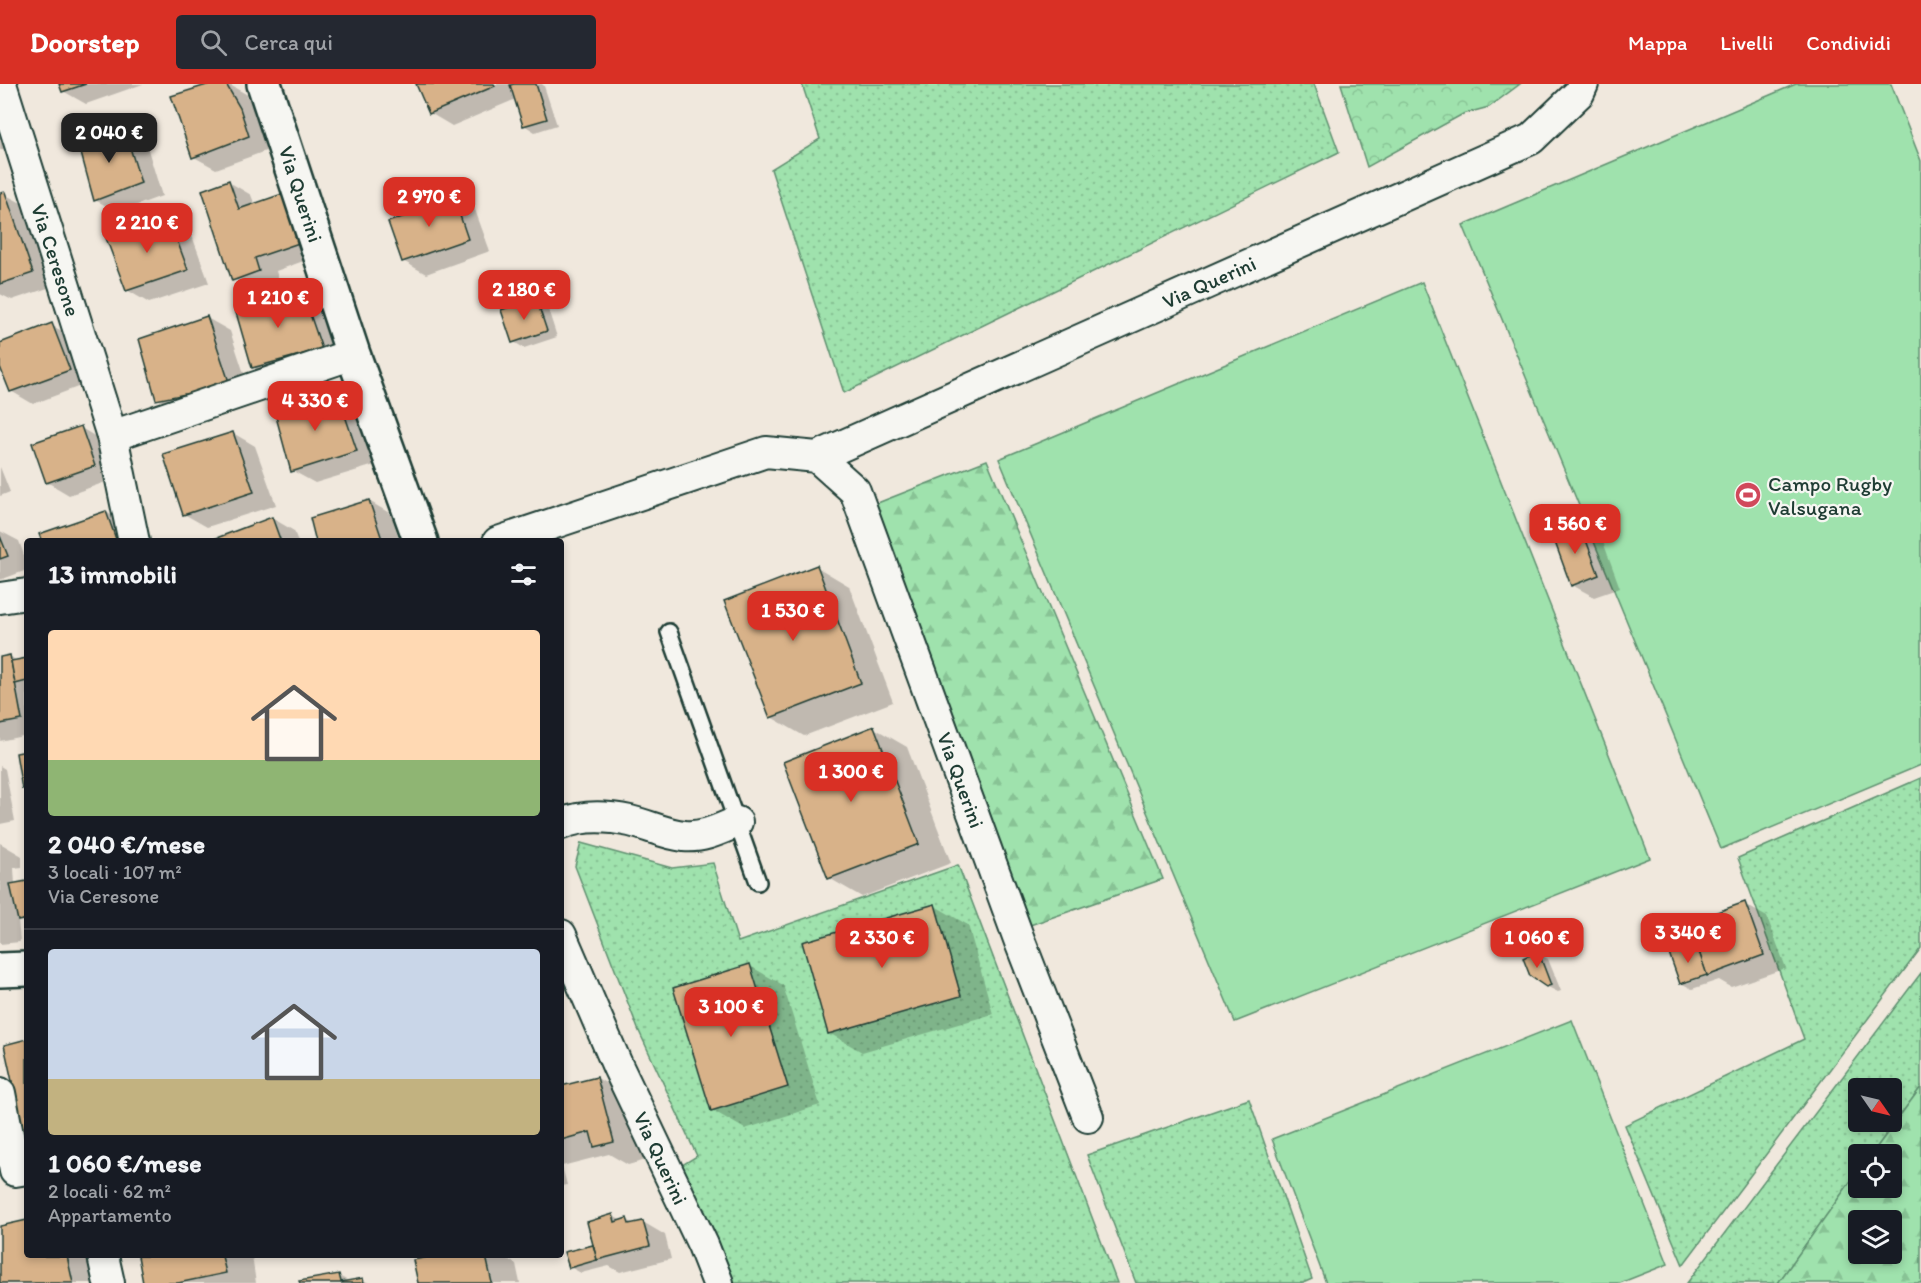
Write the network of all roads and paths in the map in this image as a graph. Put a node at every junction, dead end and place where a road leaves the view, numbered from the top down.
1 (1, 84) edge
2 (264, 84) edge
3 (1583, 84) edge
4 (353, 354) junction
5 (112, 436) junction
6 (817, 457) junction
7 (133, 538) edge
8 (420, 538) edge
9 (510, 538) edge
10 (24, 594) edge
11 (0, 598) edge
12 (669, 632) dead end
13 (737, 822) junction
14 (564, 823) edge
15 (758, 882) dead end
16 (564, 942) edge
17 (24, 969) edge
18 (0, 970) edge
19 (0, 1093) edge
20 (1088, 1117) dead end
21 (24, 1170) edge
22 (103, 1258) edge
23 (109, 1283) edge
24 (718, 1283) edge

1 - 5 street, Via Ceresone
2 - 4 street, Via Querini
3 - 6 street, Via Querini
4 - 5 street
4 - 8 street, Via Querini
5 - 7 street, Via Ceresone
6 - 9 street, Via Querini
6 - 20 street, Via Querini
10 - 11 street
12 - 13 lane
13 - 14 street
13 - 15 lane
16 - 24 street, Via Querini
17 - 18 street
19 - 21 street
22 - 23 street

